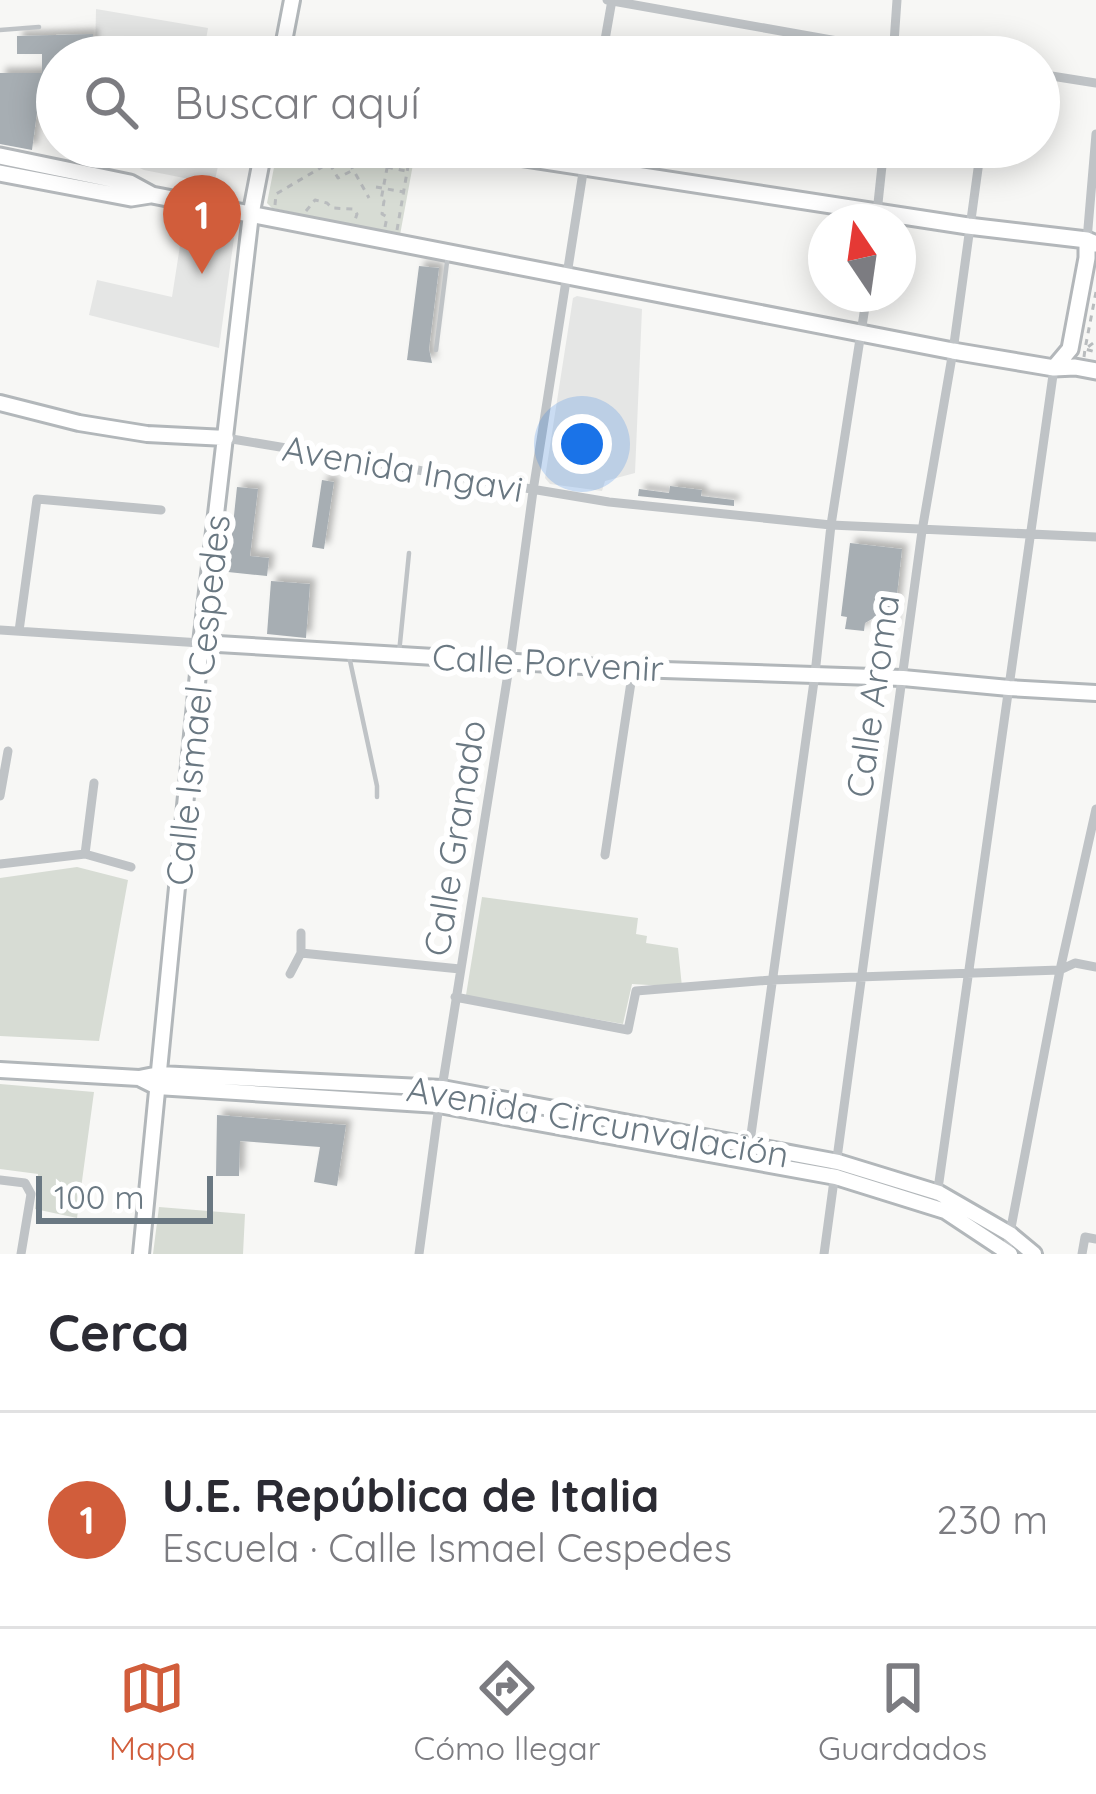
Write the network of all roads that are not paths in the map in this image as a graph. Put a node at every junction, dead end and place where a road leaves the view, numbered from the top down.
1 (292, 0) edge
2 (610, 0) edge
3 (898, 0) edge
4 (39, 27) dead end
5 (0, 30) edge
6 (285, 36) edge
7 (605, 36) edge
8 (795, 36) edge
9 (895, 36) edge
10 (1060, 77) edge
11 (1096, 82) edge
12 (1096, 134) edge
13 (0, 158) edge
14 (36, 165) edge
15 (52, 168) edge
16 (260, 168) edge
17 (584, 168) edge
18 (596, 168) edge
19 (882, 168) edge
20 (978, 168) edge
21 (0, 173) edge
22 (152, 195) junction
23 (808, 204) edge
24 (878, 204) edge
25 (251, 214) junction
26 (916, 220) edge
27 (968, 226) junction
28 (1091, 242) edge
29 (449, 252) junction
30 (568, 274) junction
31 (864, 312) edge
32 (861, 333) junction
33 (436, 350) dead end
34 (953, 351) junction
35 (1054, 368) junction
36 (1089, 370) edge
37 (0, 403) edge
38 (226, 438) junction
39 (532, 490) junction
40 (161, 510) dead end
41 (831, 525) junction
42 (922, 531) junction
43 (1032, 533) junction
44 (1096, 538) edge
45 (409, 554) dead end
46 (0, 630) edge
47 (20, 631) junction
48 (201, 643) junction
49 (347, 650) junction
50 (399, 653) junction
51 (510, 661) junction
52 (633, 668) junction
53 (815, 674) junction
54 (903, 678) junction
55 (1009, 688) junction
56 (1096, 693) edge
57 (8, 752) dead end
58 (94, 783) dead end
59 (0, 796) edge
60 (376, 797) dead end
61 (1096, 809) edge
62 (85, 854) junction
63 (605, 855) dead end
64 (0, 864) edge
65 (130, 867) dead end
66 (301, 933) dead end
67 (301, 953) junction
68 (1096, 967) edge
69 (460, 969) junction
70 (1060, 970) junction
71 (970, 973) junction
72 (290, 974) dead end
73 (860, 976) junction
74 (771, 980) junction
75 (455, 998) junction
76 (0, 1070) edge
77 (158, 1080) junction
78 (440, 1096) junction
79 (748, 1153) junction
80 (837, 1170) junction
81 (0, 1180) edge
82 (936, 1200) junction
83 (1010, 1234) junction
84 (1096, 1239) edge
85 (1008, 1253) edge
86 (22, 1254) edge
87 (141, 1254) edge
88 (418, 1254) edge
89 (824, 1254) edge
90 (1034, 1254) edge
91 (1082, 1254) edge

1 - 6 main road
2 - 7 street
2 - 8 street
3 - 9 street
4 - 5 lane
10 - 11 street
12 - 28 street
13 - 14 main road
15 - 22 main road
16 - 25 main road, Calle Ismael Cespedes
17 - 30 street, Calle Granado
18 - 23 main road
19 - 24 street
20 - 27 street, Calle Aroma
21 - 22 main road
22 - 25 main road
25 - 29 main road
25 - 38 main road, Calle Ismael Cespedes
26 - 27 main road
27 - 28 main road
27 - 34 street, Calle Aroma
28 - 35 main road
29 - 30 main road
29 - 33 lane
30 - 32 main road
30 - 39 street, Calle Granado
31 - 32 street
32 - 34 main road
32 - 41 street
34 - 35 main road
34 - 42 street, Calle Aroma
35 - 36 main road
35 - 43 street
37 - 38 main road, Avenida Ingavi
38 - 39 street, Avenida Ingavi
38 - 48 main road, Calle Ismael Cespedes
39 - 41 street, Avenida Ingavi
39 - 51 street, Calle Granado
40 - 47 street
41 - 42 street, Avenida Ingavi
41 - 53 street
42 - 43 street, Avenida Ingavi
42 - 54 street, Calle Aroma
43 - 44 street, Avenida Ingavi
43 - 55 street
45 - 50 lane
46 - 47 street, Calle Porvenir
47 - 48 street, Calle Porvenir
48 - 49 main road, Calle Porvenir
48 - 77 main road, Calle Ismael Cespedes
49 - 50 main road, Calle Porvenir
49 - 60 lane
50 - 51 main road, Calle Porvenir
51 - 52 main road, Calle Porvenir
51 - 69 street, Calle Granado
52 - 53 main road, Calle Porvenir
52 - 63 street
53 - 54 main road, Calle Porvenir
53 - 74 street
54 - 55 main road, Calle Porvenir
54 - 73 street, Calle Aroma
55 - 56 main road, Calle Porvenir
55 - 71 street
57 - 59 street
58 - 62 street
61 - 70 street
62 - 64 street
62 - 65 street
66 - 67 street
67 - 69 street
67 - 72 street
68 - 70 street
69 - 75 street, Calle Granado
70 - 71 street
70 - 83 street
71 - 73 street
71 - 82 street
73 - 74 street
73 - 80 street, Calle Aroma
74 - 75 street
74 - 79 street
75 - 78 street, Calle Granado
76 - 77 main road, Avenida Circunvalación
77 - 78 main road, Avenida Circunvalación
77 - 87 main road, Calle Ismael Cespedes
78 - 79 main road, Avenida Circunvalación
78 - 88 street, Calle Granado
79 - 80 main road, Avenida Circunvalación
80 - 82 main road, Avenida Circunvalación
80 - 89 street, Calle Aroma
81 - 86 street
82 - 83 main road, Avenida Circunvalación
82 - 85 main road, Avenida Circunvalación
83 - 85 street
83 - 90 main road, Avenida Circunvalación
84 - 91 street

